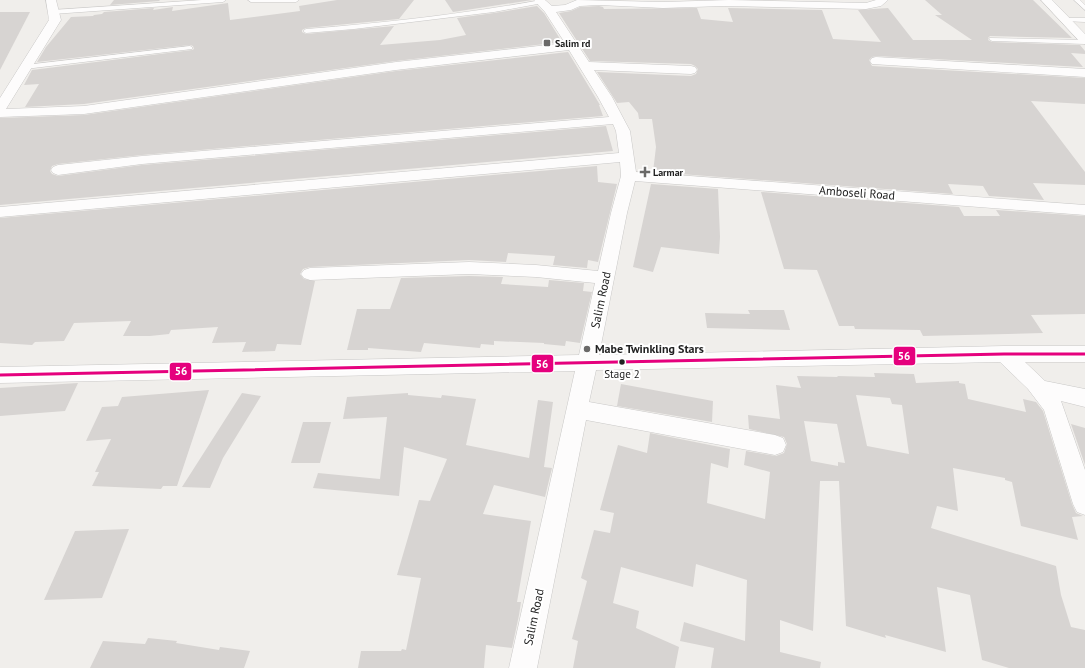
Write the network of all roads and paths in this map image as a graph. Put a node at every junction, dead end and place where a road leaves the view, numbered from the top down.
1 (51, 0) edge
2 (223, 0) edge
3 (251, 0) edge
4 (296, 0) edge
5 (883, 0) edge
6 (1046, 0) edge
7 (1077, 0) edge
8 (722, 1) edge
9 (543, 4) edge
10 (1085, 8) edge
11 (53, 12) junction
12 (1064, 19) junction
13 (1085, 20) edge
14 (306, 31) dead end
15 (992, 38) dead end
16 (1085, 42) edge
17 (573, 46) junction
18 (190, 48) dead end
19 (876, 61) dead end
20 (586, 66) junction
21 (25, 67) junction
22 (692, 70) dead end
23 (1085, 73) edge
24 (0, 108) edge
25 (0, 113) edge
26 (617, 120) junction
27 (627, 157) junction
28 (58, 170) dead end
29 (629, 176) junction
30 (1085, 210) edge
31 (0, 212) edge
32 (310, 274) dead end
33 (605, 278) junction
34 (1004, 354) junction
35 (1085, 354) edge
36 (587, 363) junction
37 (0, 374) edge
38 (1040, 388) junction
39 (1085, 398) edge
40 (578, 409) junction
41 (775, 445) dead end
42 (1085, 504) edge
43 (523, 668) edge

1 - 11 street
2 - 11 lane
3 - 4 lane
5 - 8 street
6 - 12 street
7 - 10 lane
8 - 9 street
9 - 14 lane
9 - 17 street, Salim Road
11 - 21 street
12 - 13 lane
12 - 16 street
15 - 16 lane
17 - 20 street, Salim Road
17 - 25 street
18 - 21 lane
19 - 23 street
20 - 22 street
20 - 26 street, Salim Road
21 - 24 street
26 - 27 street, Salim Road
26 - 28 street
27 - 29 street, Salim Road
27 - 31 street
29 - 30 street, Amboseli Road
29 - 33 street, Salim Road
32 - 33 street
33 - 36 street, Salim Road
34 - 35 street
34 - 36 street
34 - 38 street
36 - 37 street
36 - 40 street, Salim Road
38 - 39 street
38 - 42 street
40 - 41 street
40 - 43 street, Salim Road

